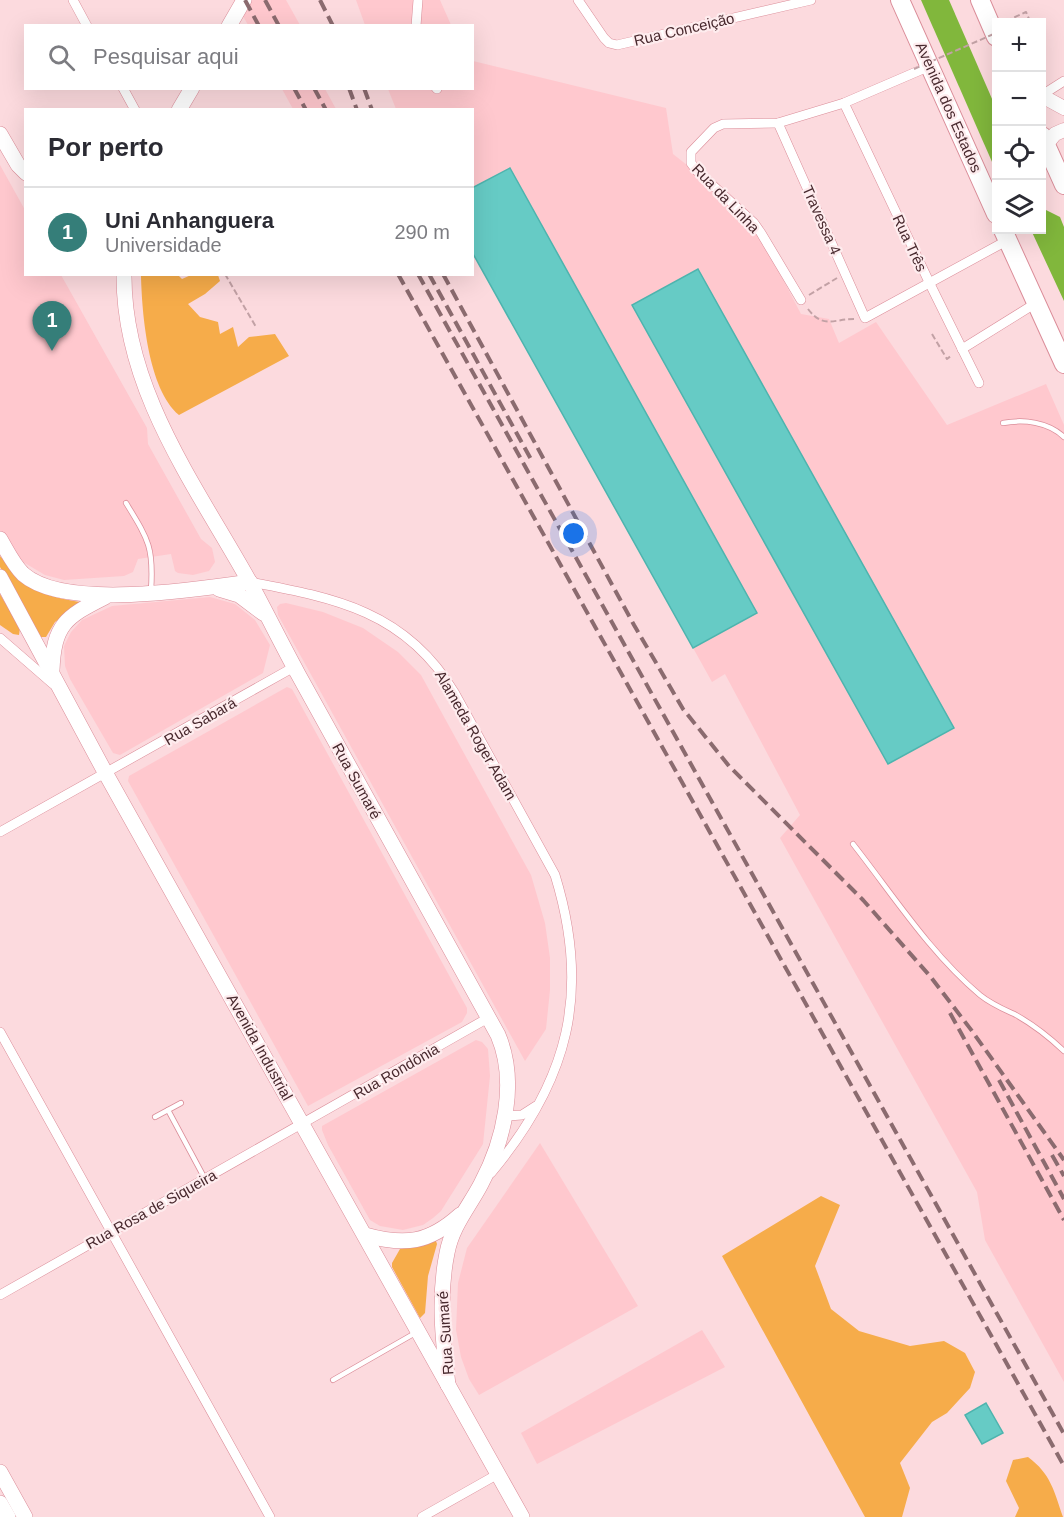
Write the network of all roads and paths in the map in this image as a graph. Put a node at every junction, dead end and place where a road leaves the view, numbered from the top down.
1 (73, 0) edge
2 (244, 0) edge
3 (418, 0) edge
4 (578, 0) edge
5 (811, 0) edge
6 (900, 0) edge
7 (980, 0) edge
8 (1012, 18) edge
9 (1029, 18) edge
10 (86, 24) edge
11 (230, 24) edge
12 (416, 24) edge
13 (992, 26) edge
14 (992, 37) edge
15 (922, 67) junction
16 (1064, 81) edge
17 (124, 90) edge
18 (191, 90) edge
19 (1046, 93) edge
20 (1046, 99) edge
21 (844, 103) junction
22 (134, 108) edge
23 (180, 108) edge
24 (1064, 108) edge
25 (778, 123) junction
26 (1064, 130) edge
27 (0, 134) edge
28 (1046, 139) edge
29 (1046, 147) edge
30 (24, 172) edge
31 (1064, 185) edge
32 (992, 206) edge
33 (1006, 235) edge
34 (845, 273) junction
35 (124, 276) edge
36 (226, 276) edge
37 (930, 284) junction
38 (801, 300) junction
39 (1036, 303) junction
40 (866, 318) junction
41 (256, 327) dead end
42 (932, 334) dead end
43 (962, 349) junction
44 (1064, 364) edge
45 (980, 383) dead end
46 (1003, 423) dead end
47 (1064, 437) edge
48 (126, 503) dead end
49 (4, 545) edge
50 (232, 553) junction
51 (0, 577) edge
52 (250, 582) junction
53 (218, 586) junction
54 (151, 592) junction
55 (108, 596) junction
56 (267, 617) junction
57 (0, 638) edge
58 (294, 667) junction
59 (52, 673) junction
60 (63, 693) junction
61 (106, 774) junction
62 (0, 832) edge
63 (853, 844) dead end
64 (488, 1018) junction
65 (0, 1032) edge
66 (1064, 1051) edge
67 (181, 1103) dead end
68 (540, 1103) junction
69 (168, 1110) junction
70 (506, 1116) junction
71 (155, 1117) dead end
72 (303, 1124) junction
73 (206, 1179) junction
74 (480, 1186) junction
75 (462, 1213) junction
76 (111, 1232) junction
77 (365, 1235) junction
78 (0, 1295) edge
79 (419, 1331) junction
80 (333, 1380) dead end
81 (448, 1384) junction
82 (0, 1472) edge
83 (498, 1474) junction
84 (0, 1503) edge
85 (8, 1517) edge
86 (25, 1517) edge
87 (270, 1517) edge
88 (422, 1517) edge
89 (522, 1517) edge

1 - 10 street
2 - 11 main road
3 - 12 street
4 - 5 street, Rua Conceição
6 - 15 highway, Avenida dos Estados
7 - 13 highway
8 - 9 path
14 - 15 path, bridge
15 - 21 street, Rua da Linha
15 - 32 highway, Avenida dos Estados
16 - 19 street
17 - 22 street
18 - 23 main road
20 - 24 main road
21 - 25 street, Rua da Linha
21 - 37 street, Rua Três
25 - 34 street, Travessa 4
25 - 38 street, Rua da Linha
26 - 28 main road
27 - 30 main road
29 - 31 highway
33 - 37 street
33 - 39 highway
34 - 38 path
34 - 40 street, Travessa 4
35 - 50 main road, Rua Sumaré
36 - 41 path
37 - 40 street
37 - 43 street, Rua Três
38 - 40 path
39 - 43 street
39 - 44 highway
42 - 43 path
43 - 45 street, Rua Três
46 - 47 lane
48 - 54 lane
49 - 55 main road, Alameda Roger Adam
50 - 52 main road, Rua Sumaré
50 - 53 main road
51 - 59 main road, Avenida Industrial
52 - 53 main road, Alameda Roger Adam
52 - 56 main road, Rua Sumaré
52 - 68 street, Alameda Roger Adam
53 - 54 main road, Alameda Roger Adam
53 - 56 main road
54 - 55 main road, Alameda Roger Adam
55 - 59 main road, Alameda Roger Adam
56 - 58 main road, Rua Sumaré
57 - 60 street
58 - 61 street, Rua Sabará
58 - 64 main road, Rua Sumaré
59 - 60 main road, Avenida Industrial
60 - 61 main road, Avenida Industrial
61 - 62 street, Rua Sabará
61 - 72 main road, Avenida Industrial
63 - 66 lane
64 - 70 main road, Rua Sumaré
64 - 72 street, Rua Rondônia
65 - 76 street
67 - 69 lane
68 - 70 street
68 - 74 street, Alameda Roger Adam
69 - 71 lane
69 - 73 lane
70 - 74 main road, Rua Sumaré
72 - 73 street, Rua Rosa de Siqueira
72 - 77 main road, Avenida Industrial
73 - 76 street, Rua Rosa de Siqueira
74 - 75 main road, Rua Sumaré
75 - 77 main road, Rua Sumaré
75 - 81 main road, Rua Sumaré
76 - 78 street, Rua Rosa de Siqueira
76 - 87 street
77 - 79 main road, Avenida Industrial
79 - 80 lane
79 - 81 main road, Avenida Industrial
81 - 83 main road, Avenida Industrial
82 - 86 main road
83 - 88 street
83 - 89 main road, Avenida Industrial
84 - 85 main road

